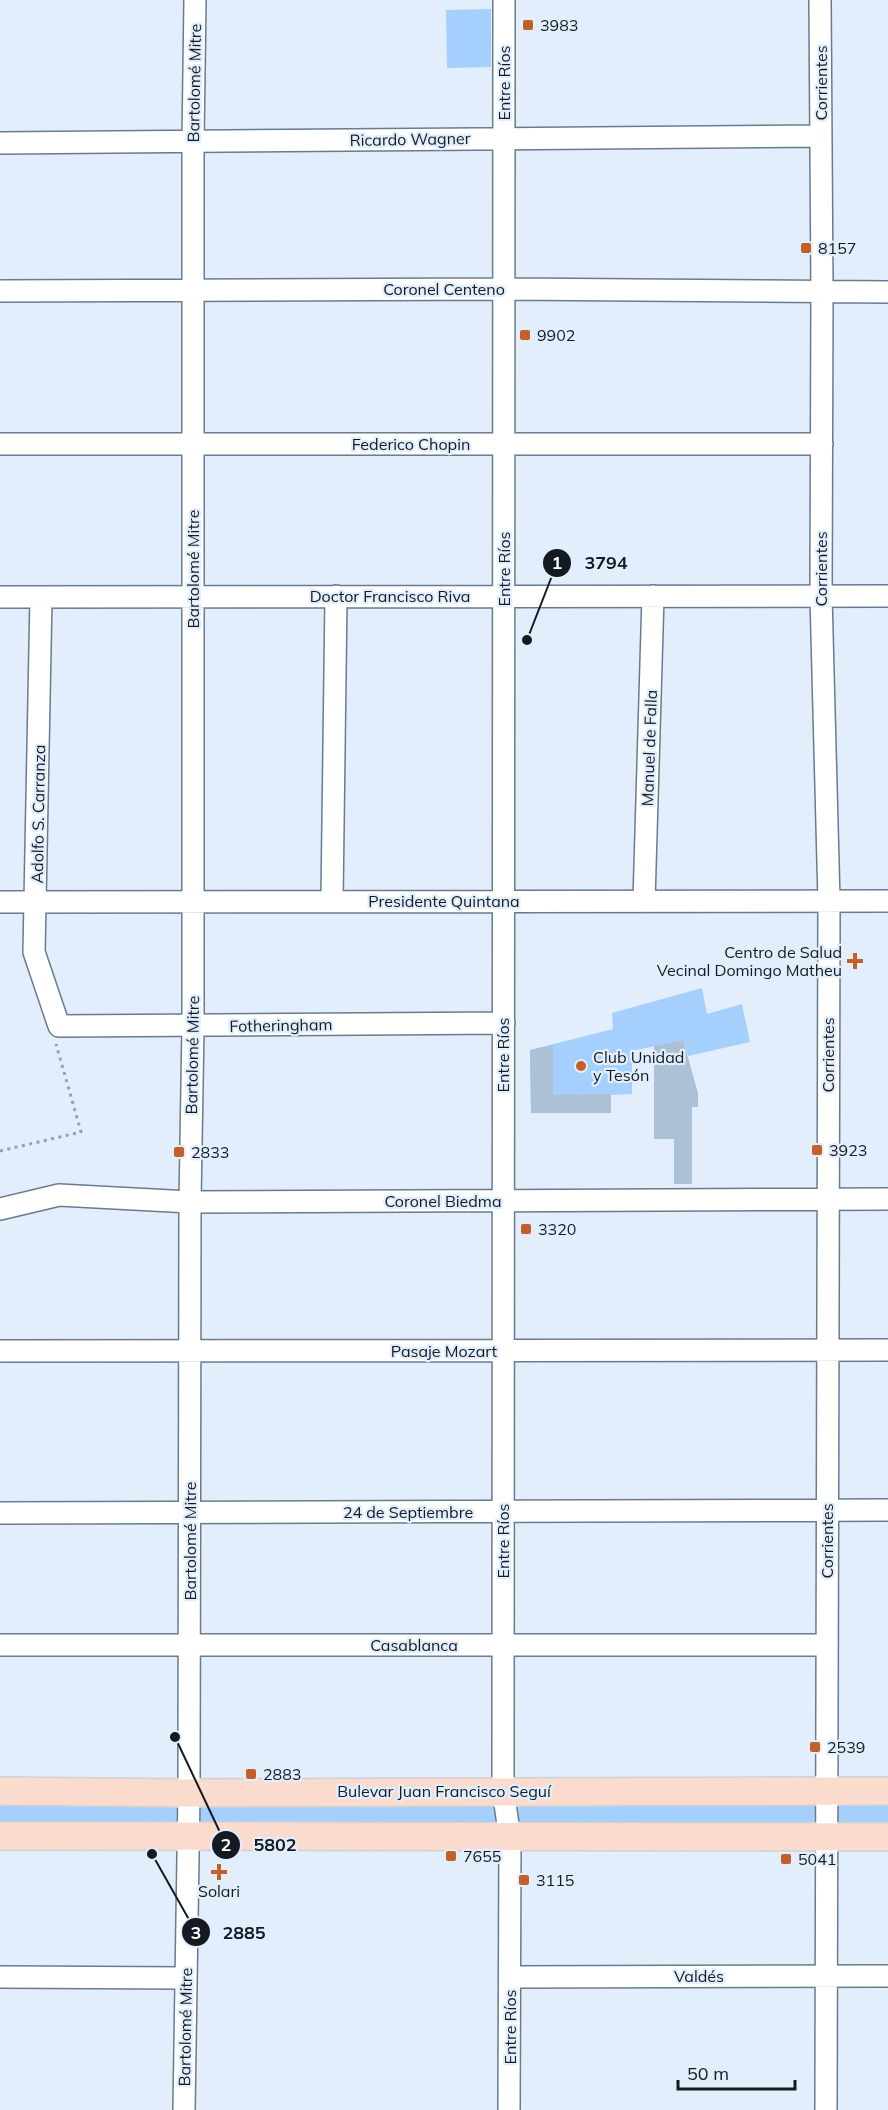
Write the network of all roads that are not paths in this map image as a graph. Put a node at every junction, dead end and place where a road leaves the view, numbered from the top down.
1 (195, 0) edge
2 (504, 0) edge
3 (820, 0) edge
4 (821, 136) junction
5 (504, 137) junction
6 (193, 142) junction
7 (0, 143) edge
8 (504, 289) junction
9 (194, 290) junction
10 (0, 291) edge
11 (822, 291) junction
12 (888, 292) edge
13 (0, 444) edge
14 (194, 444) junction
15 (504, 444) junction
16 (822, 444) junction
17 (336, 596) junction
18 (504, 596) junction
19 (653, 596) junction
20 (821, 596) junction
21 (888, 596) edge
22 (0, 597) edge
23 (41, 597) junction
24 (193, 597) junction
25 (192, 901) junction
26 (332, 901) junction
27 (504, 901) junction
28 (644, 901) junction
29 (829, 901) junction
30 (888, 901) edge
31 (0, 902) edge
32 (36, 902) junction
33 (504, 1023) junction
34 (59, 1026) joint
35 (193, 1026) junction
36 (888, 1199) edge
37 (828, 1200) junction
38 (503, 1201) junction
39 (190, 1202) junction
40 (0, 1209) edge
41 (827, 1350) junction
42 (888, 1350) edge
43 (0, 1351) edge
44 (190, 1351) junction
45 (503, 1351) junction
46 (828, 1510) junction
47 (888, 1510) edge
48 (503, 1511) junction
49 (190, 1512) junction
50 (0, 1513) edge
51 (0, 1645) edge
52 (189, 1646) junction
53 (503, 1646) junction
54 (827, 1646) junction
55 (0, 1791) edge
56 (503, 1791) junction
57 (826, 1791) junction
58 (888, 1791) edge
59 (189, 1792) junction
60 (0, 1836) edge
61 (188, 1836) junction
62 (510, 1837) junction
63 (826, 1837) junction
64 (888, 1837) edge
65 (826, 1976) junction
66 (888, 1976) edge
67 (0, 1977) edge
68 (510, 1977) junction
69 (186, 1978) junction
70 (184, 2110) edge
71 (509, 2110) edge
72 (826, 2110) edge

1 - 6 street, Bartolomé Mitre
2 - 5 street, Entre Ríos
3 - 4 street, Corrientes
4 - 5 street, Ricardo Wagner
4 - 11 street, Corrientes
5 - 6 street, Ricardo Wagner
5 - 8 street, Entre Ríos
6 - 7 street, Ricardo Wagner
6 - 9 street, Bartolomé Mitre
8 - 9 street, Coronel Centeno
8 - 11 street, Coronel Centeno
8 - 15 street, Entre Ríos
9 - 10 street, Coronel Centeno
9 - 14 street, Bartolomé Mitre
11 - 12 street, Coronel Centeno
11 - 16 street, Corrientes
13 - 14 street, Federico Chopin
14 - 15 street, Federico Chopin
14 - 24 street, Bartolomé Mitre
15 - 16 street, Federico Chopin
15 - 18 street, Entre Ríos
16 - 20 street, Corrientes
17 - 18 street, Doctor Francisco Riva
17 - 24 street, Doctor Francisco Riva
17 - 26 street
18 - 19 street, Doctor Francisco Riva
18 - 27 street, Entre Ríos
19 - 20 street, Doctor Francisco Riva
19 - 28 street, Manuel de Falla
20 - 21 street, Doctor Francisco Riva
20 - 29 street, Corrientes
22 - 23 street, Doctor Francisco Riva
23 - 24 street, Doctor Francisco Riva
23 - 32 street, Adolfo S. Carranza
24 - 25 street, Bartolomé Mitre
25 - 26 street, Presidente Quintana
25 - 32 street, Presidente Quintana
25 - 35 street, Bartolomé Mitre
26 - 27 street, Presidente Quintana
27 - 28 street, Presidente Quintana
27 - 33 street, Entre Ríos
28 - 29 street, Presidente Quintana
29 - 30 street, Presidente Quintana
29 - 37 street, Corrientes
31 - 32 street, Presidente Quintana
32 - 34 street, Adolfo S. Carranza
33 - 35 street, Fotheringham
33 - 38 street, Entre Ríos
34 - 35 street, Fotheringham
35 - 39 street, Bartolomé Mitre
36 - 37 street, Coronel Biedma
37 - 38 street, Coronel Biedma
37 - 41 street, Corrientes
38 - 39 street, Coronel Biedma
38 - 45 street, Entre Ríos
39 - 40 street, Coronel Biedma
39 - 44 street, Bartolomé Mitre
41 - 42 street, Pasaje Mozart
41 - 45 street, Pasaje Mozart
41 - 46 street, Corrientes
43 - 44 street, Pasaje Mozart
44 - 45 street, Pasaje Mozart
44 - 49 street, Bartolomé Mitre
45 - 48 street, Entre Ríos
46 - 47 street, 24 de Septiembre
46 - 48 street, 24 de Septiembre
46 - 54 street, Corrientes
48 - 49 street, 24 de Septiembre
48 - 53 street, Entre Ríos
49 - 50 street, 24 de Septiembre
49 - 52 street, Bartolomé Mitre
51 - 52 street, Casablanca
52 - 53 street, Casablanca
52 - 59 street, Bartolomé Mitre
53 - 54 street, Casablanca
53 - 56 street, Entre Ríos
54 - 57 street, Corrientes
55 - 59 main road, Bulevar Juan Francisco Seguí
56 - 57 main road, Bulevar Juan Francisco Seguí
56 - 59 main road, Bulevar Juan Francisco Seguí
56 - 62 street, Entre Ríos
57 - 58 main road, Bulevar Juan Francisco Seguí
57 - 63 street, Corrientes
59 - 61 street, Bartolomé Mitre
60 - 61 main road
61 - 62 main road
61 - 69 street, Bartolomé Mitre
62 - 63 main road
62 - 68 street, Entre Ríos
63 - 64 main road
63 - 65 street, Corrientes
65 - 66 street, Valdés
65 - 68 street, Valdés
65 - 72 street, Corrientes
67 - 69 street
68 - 71 street, Entre Ríos
69 - 70 street, Bartolomé Mitre

